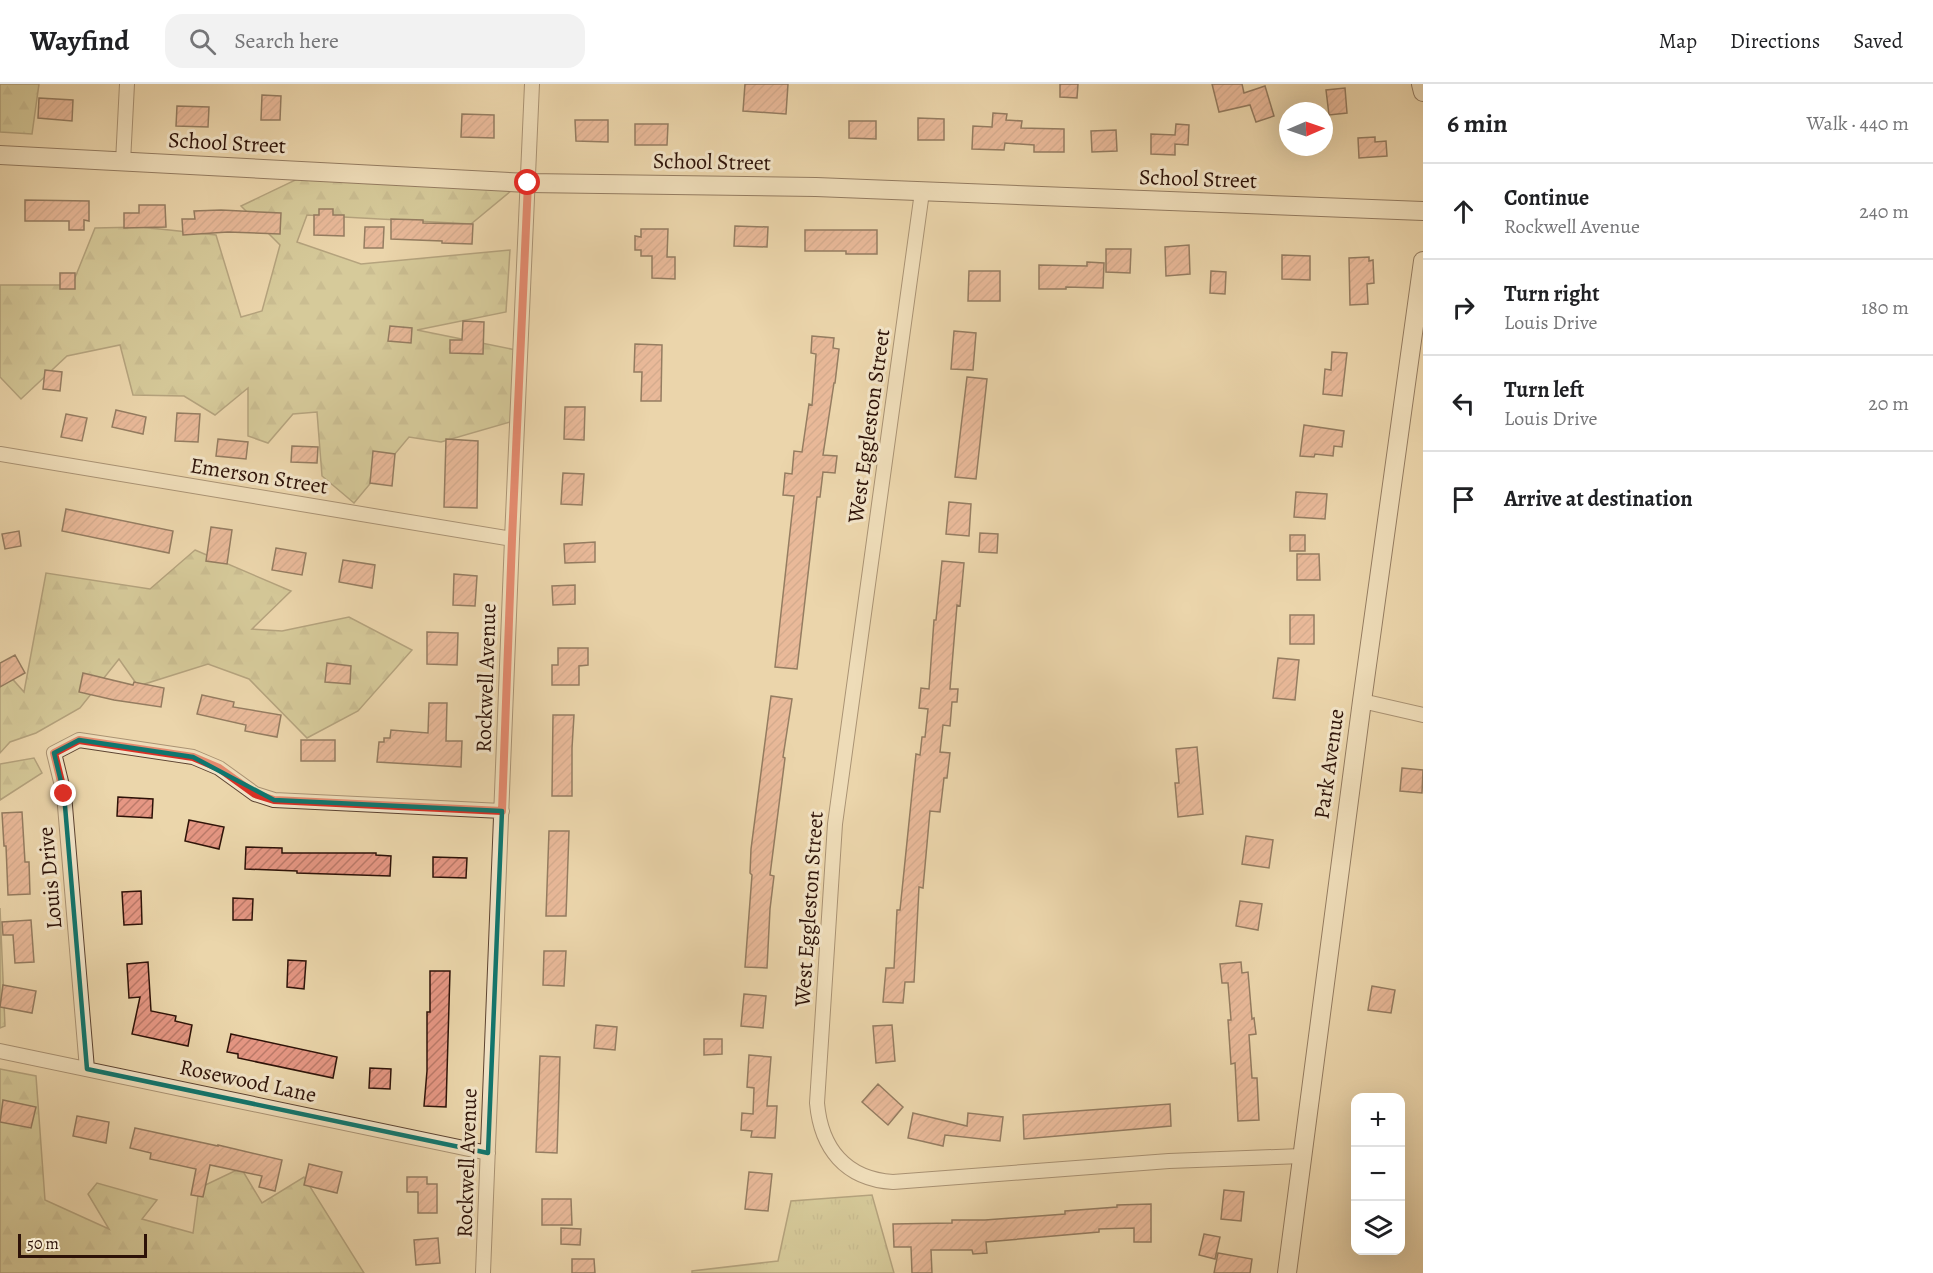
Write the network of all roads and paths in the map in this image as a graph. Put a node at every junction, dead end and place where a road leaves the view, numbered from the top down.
1 (128, 84) edge
2 (532, 84) edge
3 (1421, 84) edge
4 (1423, 92) edge
5 (0, 155) edge
6 (123, 162) junction
7 (528, 183) junction
8 (922, 192) junction
9 (1423, 212) edge
10 (1423, 261) edge
11 (0, 454) edge
12 (512, 539) junction
13 (1362, 701) junction
14 (1423, 715) edge
15 (502, 811) junction
16 (0, 1051) edge
17 (87, 1069) junction
18 (488, 1153) junction
19 (1302, 1156) junction
20 (483, 1273) edge
21 (1287, 1273) edge

1 - 6 street
2 - 7 street, Rockwell Avenue
3 - 4 main road
5 - 6 main road, School Street
6 - 7 main road, School Street
7 - 8 main road, School Street
7 - 12 street, Rockwell Avenue
8 - 9 main road, School Street
8 - 19 street, West Eggleston Street
10 - 13 main road, Park Avenue
11 - 12 street, Emerson Street
12 - 15 street, Rockwell Avenue
13 - 14 street
13 - 19 main road, Park Avenue
15 - 17 street, Louis Drive
15 - 18 street, Rockwell Avenue
16 - 17 street, Rosewood Lane
17 - 18 street, Rosewood Lane
18 - 20 street, Rockwell Avenue
19 - 21 main road, Park Avenue

